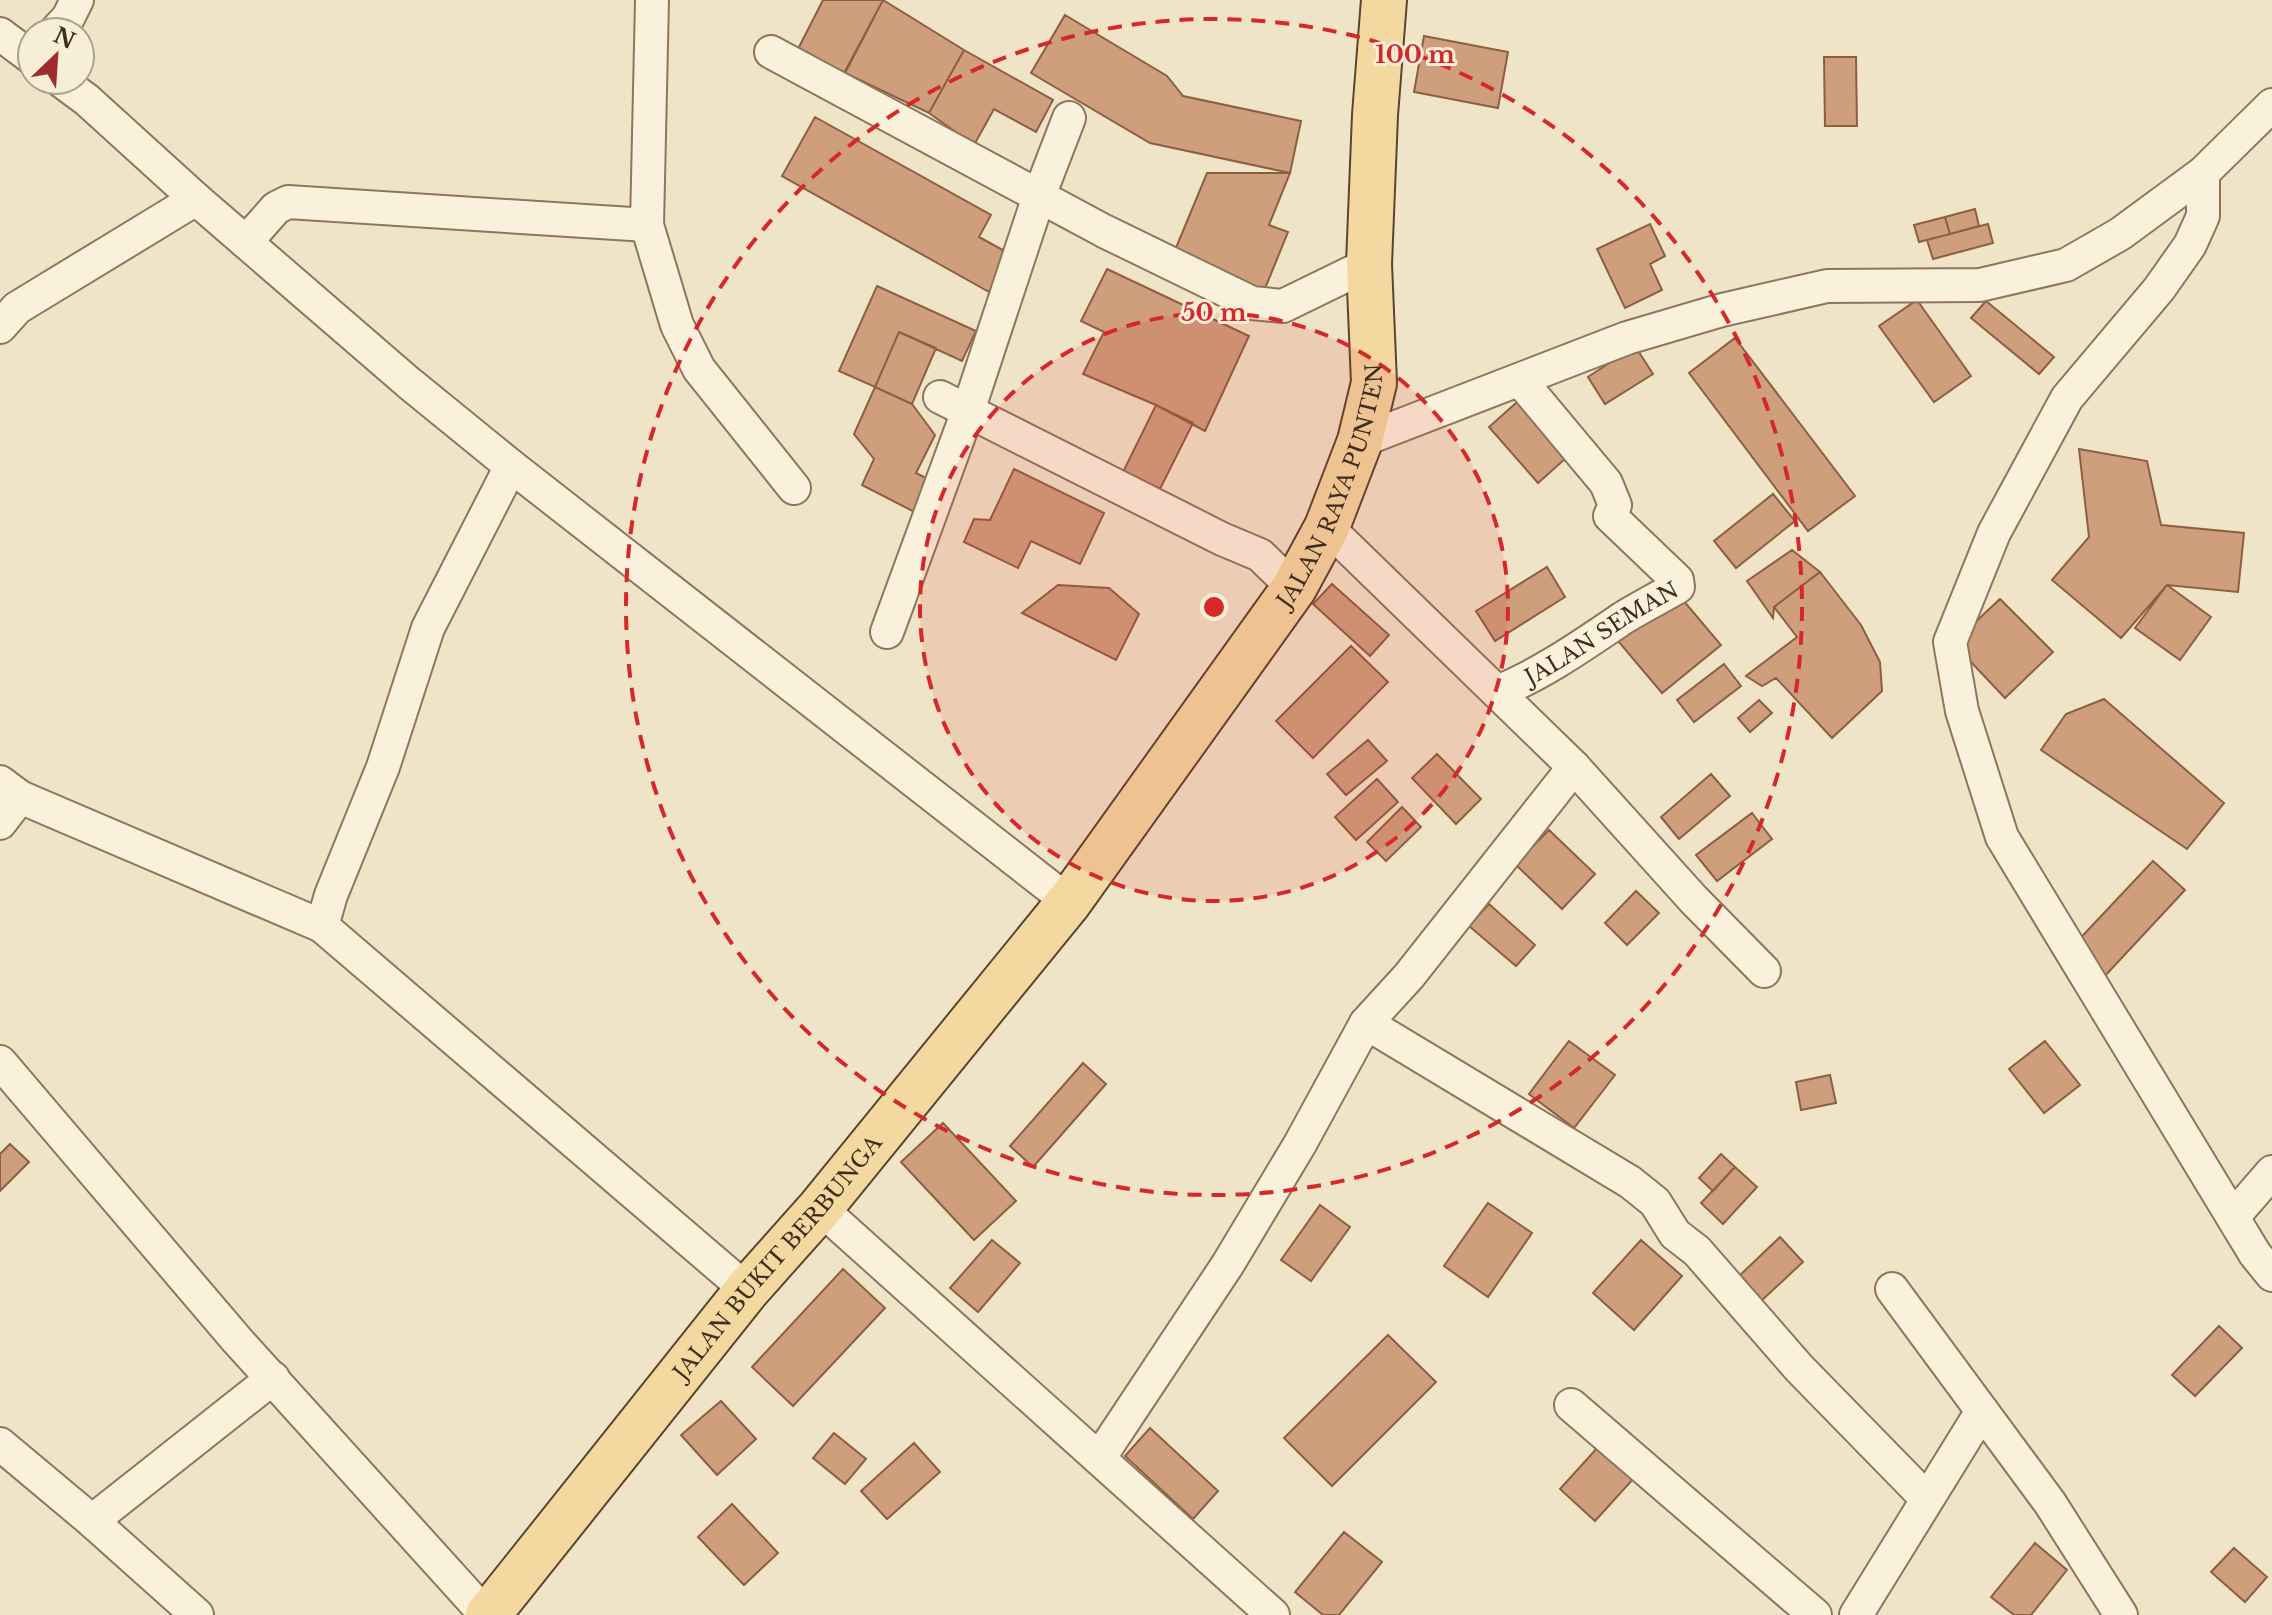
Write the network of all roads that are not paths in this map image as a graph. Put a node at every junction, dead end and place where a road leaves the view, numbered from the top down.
1 (652, 0) edge
2 (1384, 0) edge
3 (771, 52) dead end
4 (82, 96) edge
5 (2272, 105) edge
6 (1069, 118) dead end
7 (2203, 173) junction
8 (1039, 196) junction
9 (196, 199) junction
10 (647, 225) junction
11 (246, 242) junction
12 (1369, 264) junction
13 (0, 327) edge
14 (1520, 380) junction
15 (954, 404) junction
16 (1360, 441) junction
17 (511, 466) junction
18 (794, 488) dead end
19 (1327, 527) junction
20 (1294, 588) junction
21 (887, 632) dead end
22 (1497, 692) junction
23 (1574, 767) junction
24 (10, 790) edge
25 (0, 823) edge
26 (1069, 902) junction
27 (322, 926) junction
28 (1764, 971) dead end
29 (1366, 1023) junction
30 (0, 1062) edge
31 (2272, 1172) edge
32 (820, 1208) junction
33 (2233, 1217) junction
34 (2272, 1275) edge
35 (1892, 1289) dead end
36 (747, 1290) junction
37 (273, 1378) junction
38 (1571, 1405) dead end
39 (1982, 1411) junction
40 (0, 1444) edge
41 (1100, 1457) junction
42 (1927, 1499) junction
43 (92, 1521) junction
44 (197, 1615) edge
45 (487, 1615) edge
46 (1273, 1615) edge
47 (1815, 1615) edge
48 (1856, 1615) edge
49 (2121, 1615) edge

1 - 10 street
2 - 12 main road, JALAN RAYA PUNTEN
3 - 8 street
4 - 9 street
5 - 7 street
6 - 8 street
7 - 14 street
7 - 33 street
8 - 12 street
8 - 15 street
9 - 11 street
9 - 13 street
10 - 11 street
10 - 18 street
11 - 17 street
12 - 16 main road, JALAN RAYA PUNTEN
14 - 16 street
14 - 22 street, JALAN SEMAN
15 - 20 street
15 - 21 street
16 - 19 main road, JALAN RAYA PUNTEN
17 - 26 street
17 - 27 street
19 - 20 main road, JALAN RAYA PUNTEN
19 - 22 street
20 - 26 main road, JALAN RAYA PUNTEN
22 - 23 street
23 - 28 street
23 - 29 street
24 - 25 street
24 - 27 street
26 - 32 main road, JALAN BUKIT BERBUNGA
27 - 36 street
29 - 41 street
29 - 42 street
30 - 37 street
31 - 33 street
32 - 36 main road, JALAN BUKIT BERBUNGA
32 - 41 street
33 - 34 street
35 - 39 street
36 - 45 main road, JALAN BUKIT BERBUNGA
37 - 43 street
37 - 45 street
38 - 47 street
39 - 42 street
39 - 49 street
40 - 43 street
41 - 46 street
42 - 48 street
43 - 44 street

